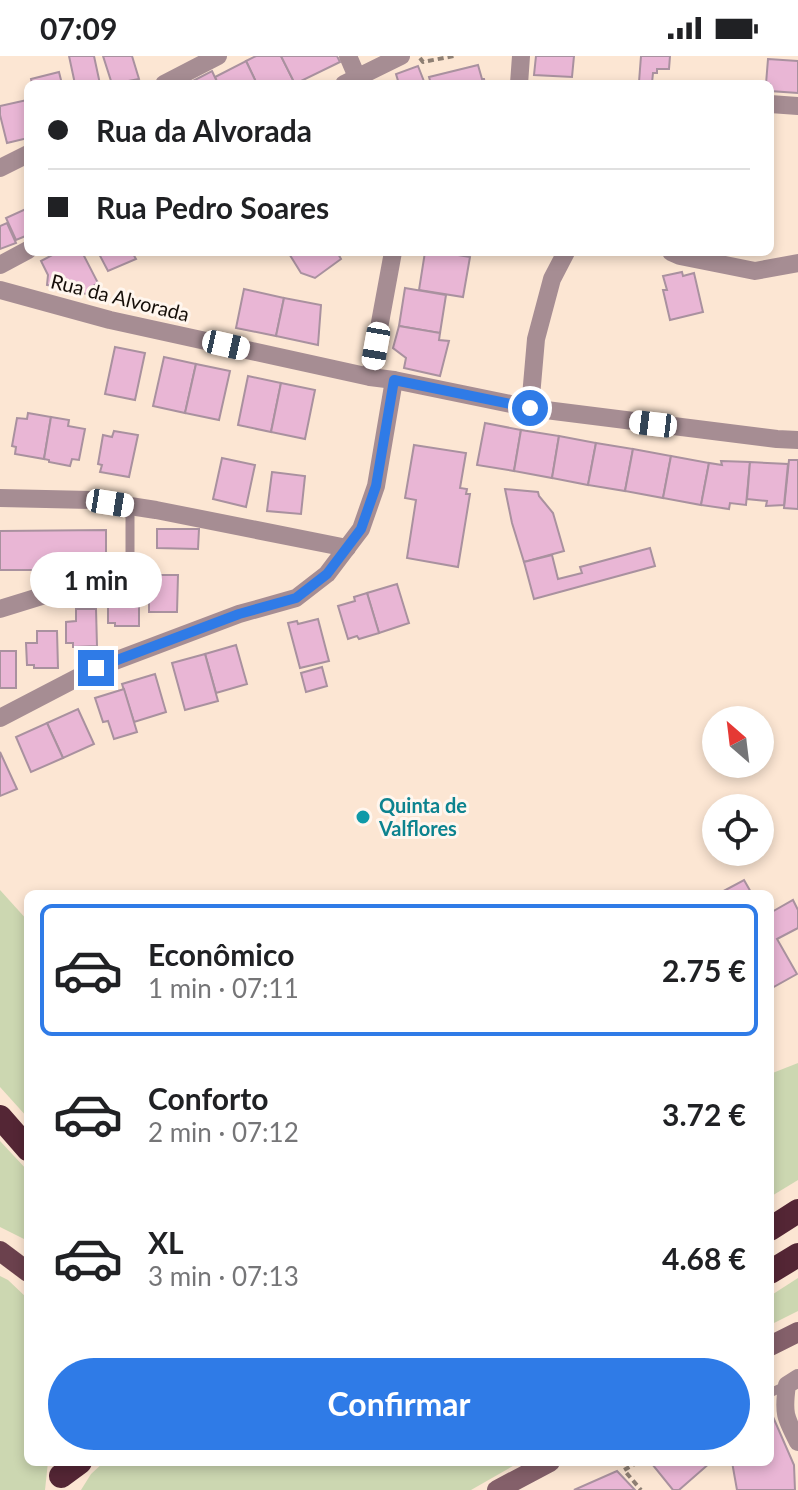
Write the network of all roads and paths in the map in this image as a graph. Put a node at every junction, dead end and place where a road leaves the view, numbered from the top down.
1 (218, 56) edge
2 (348, 56) edge
3 (401, 56) edge
4 (419, 56) edge
5 (454, 56) edge
6 (521, 56) edge
7 (172, 80) edge
8 (354, 80) edge
9 (358, 80) edge
10 (519, 80) edge
11 (774, 104) edge
12 (798, 106) edge
13 (24, 156) edge
14 (0, 168) edge
15 (24, 252) edge
16 (392, 256) edge
17 (564, 256) edge
18 (680, 256) edge
19 (798, 263) edge
20 (0, 265) edge
21 (0, 290) edge
22 (370, 377) junction
23 (394, 380) junction
24 (530, 408) junction
25 (798, 440) edge
26 (0, 498) edge
27 (130, 506) junction
28 (347, 548) junction
29 (130, 558) dead end
30 (97, 579) dead end
31 (0, 609) edge
32 (0, 718) edge
33 (0, 1117) edge
34 (24, 1144) edge
35 (798, 1211) edge
36 (774, 1226) edge
37 (0, 1251) edge
38 (798, 1255) edge
39 (24, 1269) edge
40 (774, 1270) edge
41 (798, 1332) edge
42 (774, 1344) edge
43 (785, 1390) edge
44 (798, 1442) edge
45 (542, 1466) edge
46 (631, 1466) edge
47 (497, 1490) edge
48 (641, 1490) edge

1 - 7 street
2 - 8 street
3 - 9 street
4 - 5 path
6 - 10 street
11 - 12 street
13 - 14 street
15 - 20 street
16 - 22 street
17 - 24 street
18 - 19 street
21 - 22 street, Rua da Alvorada
22 - 23 street, Rua da Alvorada
23 - 24 street, Rua da Alvorada
23 - 28 street
24 - 25 street, Rua da Alvorada
26 - 27 street
27 - 28 street
27 - 29 lane
28 - 32 street
30 - 31 street
33 - 34 highway
35 - 36 highway
37 - 39 main road
38 - 40 highway
41 - 42 main road
43 - 44 street
45 - 47 main road
46 - 48 path

